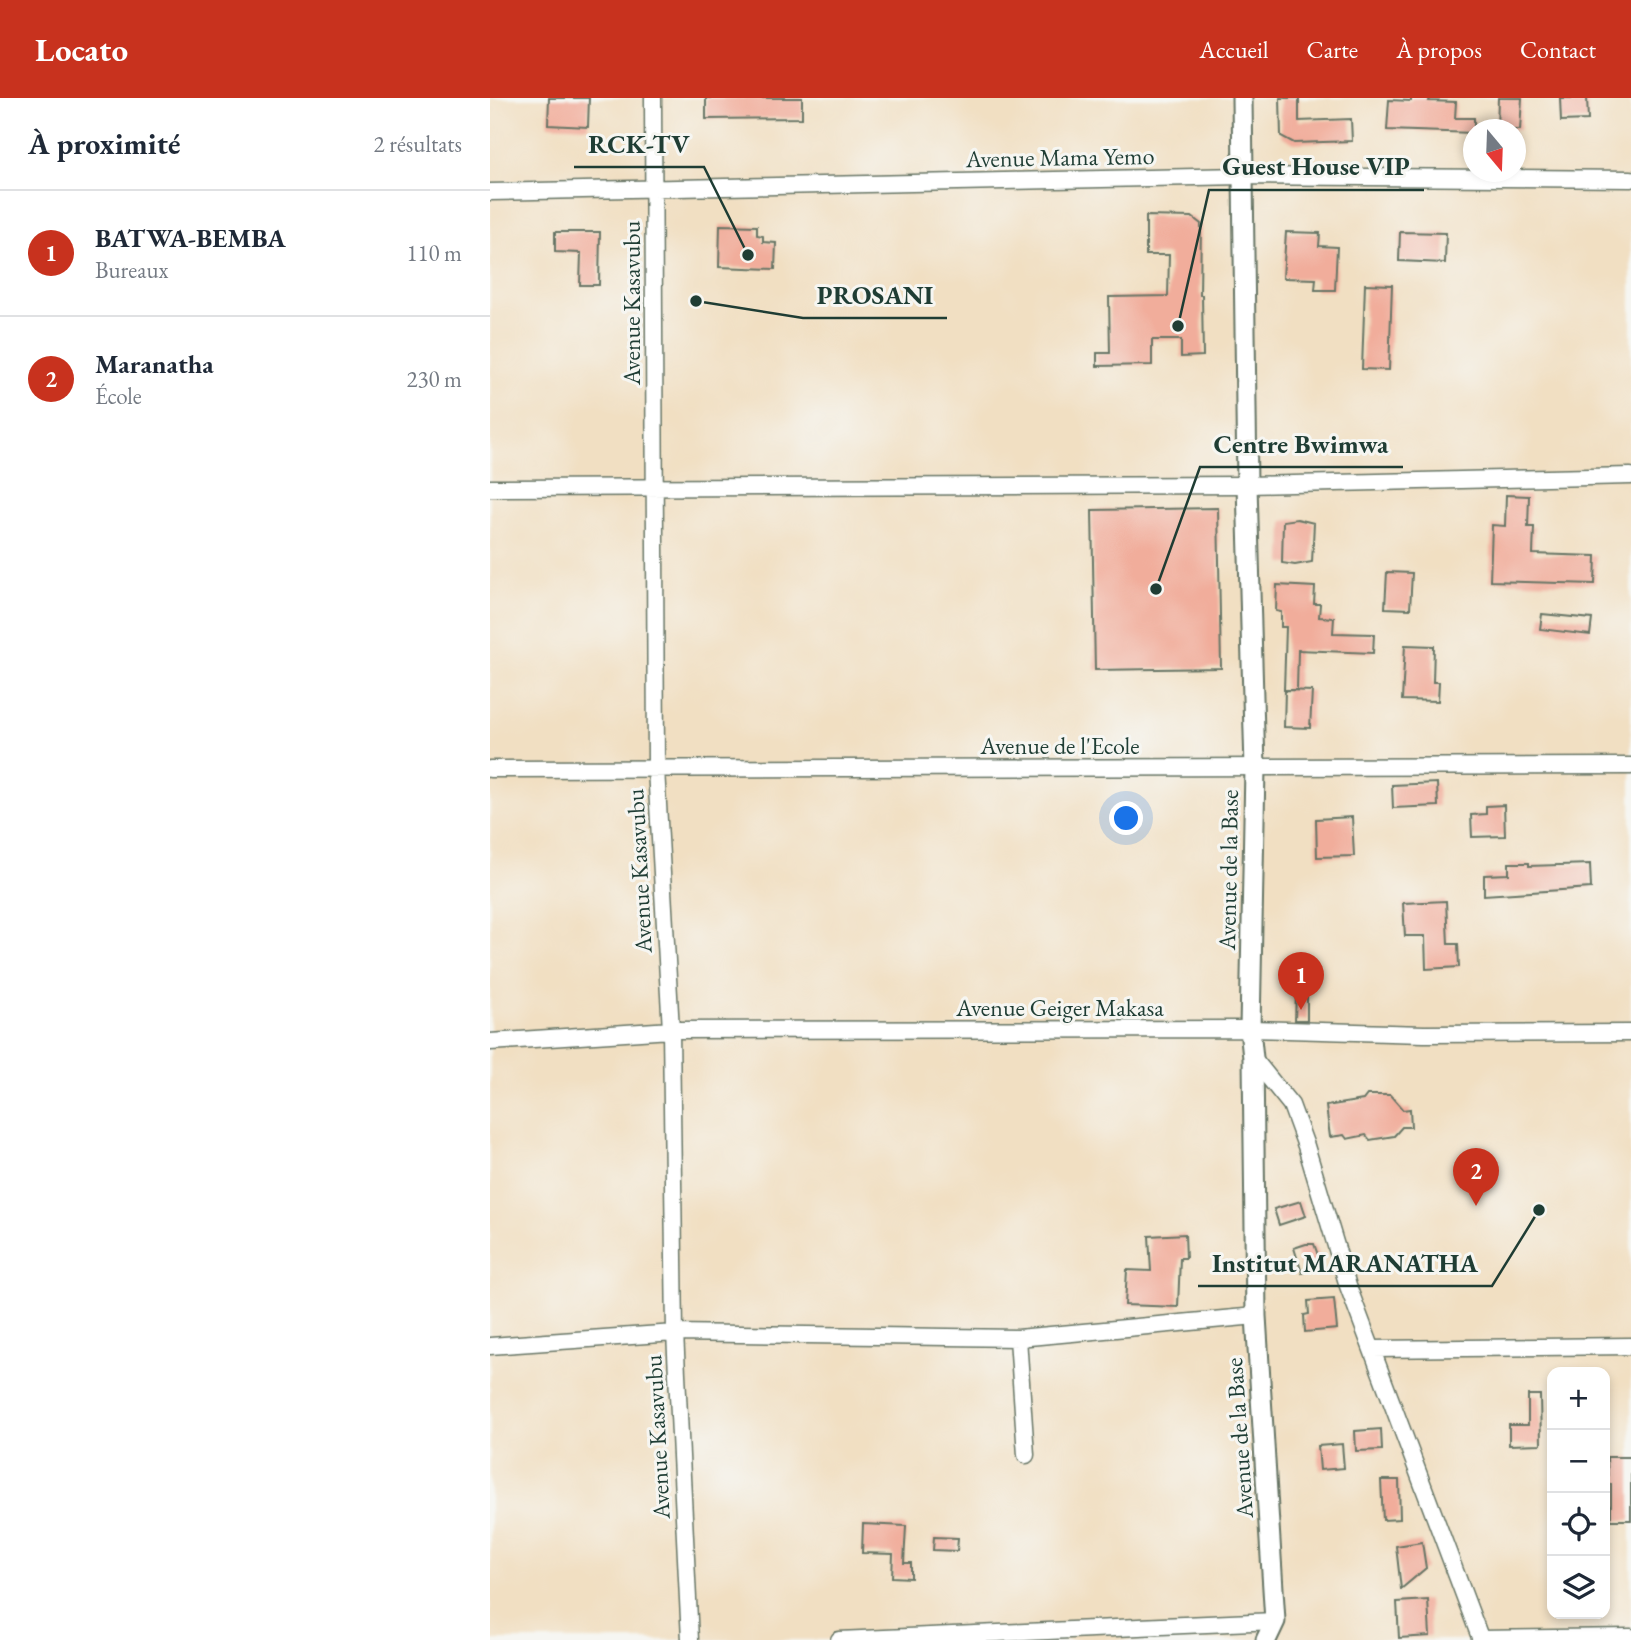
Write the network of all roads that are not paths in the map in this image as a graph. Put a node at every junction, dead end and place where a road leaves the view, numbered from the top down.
1 (653, 98) edge
2 (1242, 98) edge
3 (1243, 176) junction
4 (1631, 179) edge
5 (653, 190) junction
6 (490, 192) edge
7 (1631, 476) edge
8 (1247, 485) junction
9 (490, 488) edge
10 (655, 488) junction
11 (1631, 766) edge
12 (1255, 768) junction
13 (490, 769) edge
14 (656, 769) junction
15 (1250, 1029) junction
16 (671, 1030) junction
17 (1631, 1032) edge
18 (490, 1042) edge
19 (1253, 1058) junction
20 (1256, 1316) junction
21 (675, 1334) junction
22 (1018, 1338) junction
23 (490, 1346) edge
24 (1631, 1346) edge
25 (1373, 1349) junction
26 (1026, 1455) dead end
27 (1275, 1621) junction
28 (1631, 1637) edge
29 (1481, 1639) edge
30 (690, 1640) edge
31 (839, 1640) edge
32 (1266, 1640) edge

1 - 5 street, Avenue Kasavubu
2 - 3 main road, Avenue de la Base
3 - 4 street, Avenue Mama Yemo
3 - 5 street, Avenue Mama Yemo
3 - 8 main road, Avenue de la Base
5 - 6 street, Avenue Mama Yemo
5 - 10 street, Avenue Kasavubu
7 - 8 street
8 - 10 street
8 - 12 main road, Avenue de la Base
9 - 10 street
10 - 14 street, Avenue Kasavubu
11 - 12 street, Avenue de l'Ecole
12 - 14 street, Avenue de l'Ecole
12 - 15 main road, Avenue de la Base
13 - 14 street, Avenue de l'Ecole
14 - 16 street, Avenue Kasavubu
15 - 16 street, Avenue Geiger Makasa
15 - 17 street, Avenue Geiger Makasa
15 - 19 main road, Avenue de la Base
16 - 18 street, Avenue Geiger Makasa
16 - 21 street, Avenue Kasavubu
19 - 20 main road, Avenue de la Base
19 - 25 street
20 - 22 street
20 - 27 main road, Avenue de la Base
21 - 22 street
21 - 23 street
21 - 30 street, Avenue Kasavubu
22 - 26 street
24 - 25 street
25 - 29 street
27 - 31 street
27 - 32 main road, Avenue de la Base
28 - 29 street

